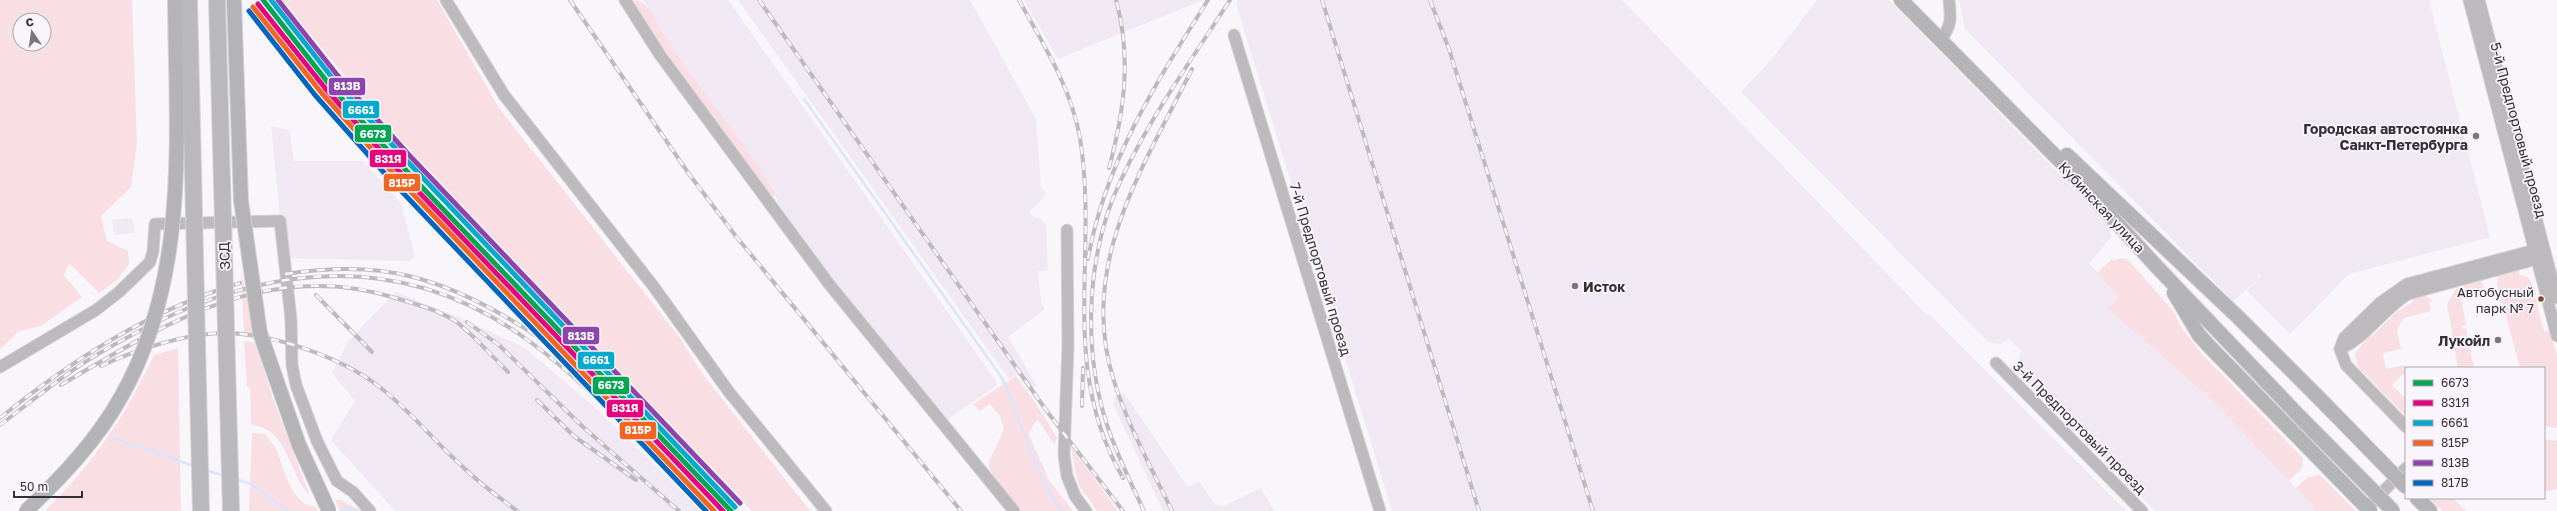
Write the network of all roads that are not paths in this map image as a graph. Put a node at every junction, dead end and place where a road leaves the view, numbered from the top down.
1 (174, 0) edge
2 (189, 0) edge
3 (217, 0) edge
4 (234, 0) edge
5 (446, 0) edge
6 (625, 0) edge
7 (1900, 0) edge
8 (1914, 0) edge
9 (1948, 0) edge
10 (2469, 0) edge
11 (2479, 0) edge
12 (1234, 35) dead end
13 (1943, 37) junction
14 (1066, 230) dead end
15 (2536, 254) junction
16 (2157, 267) junction
17 (2557, 298) edge
18 (2557, 336) edge
19 (1996, 363) dead end
20 (0, 367) edge
21 (2405, 426) edge
22 (2405, 469) edge
23 (2405, 486) edge
24 (2418, 499) edge
25 (2368, 509) edge
26 (26, 511) edge
27 (201, 511) edge
28 (231, 511) edge
29 (329, 511) edge
30 (370, 511) edge
31 (826, 511) edge
32 (1014, 511) edge
33 (1086, 511) edge
34 (1380, 511) edge
35 (2142, 511) edge
36 (2393, 511) edge
37 (2430, 511) edge

1 - 26 main road, bridge
2 - 27 highway, ЗСД, bridge
3 - 28 highway, ЗСД, bridge
4 - 29 main road, bridge
5 - 31 street
6 - 32 street
7 - 13 main road, Кубинская улица
8 - 13 main road, Кубинская улица
9 - 13 street
10 - 15 street, 5-й Предпортовый проезд
11 - 17 street, 5-й Предпортовый проезд
12 - 34 street, 7-й Предпортовый проезд
13 - 16 main road, Кубинская улица
13 - 23 main road, Кубинская улица, bridge
14 - 33 street
15 - 18 street, 5-й Предпортовый проезд
15 - 21 street
16 - 25 main road
16 - 36 main road, Кубинская улица, bridge
19 - 35 street, 3-й Предпортовый проезд
20 - 30 street
22 - 25 street
24 - 37 main road

